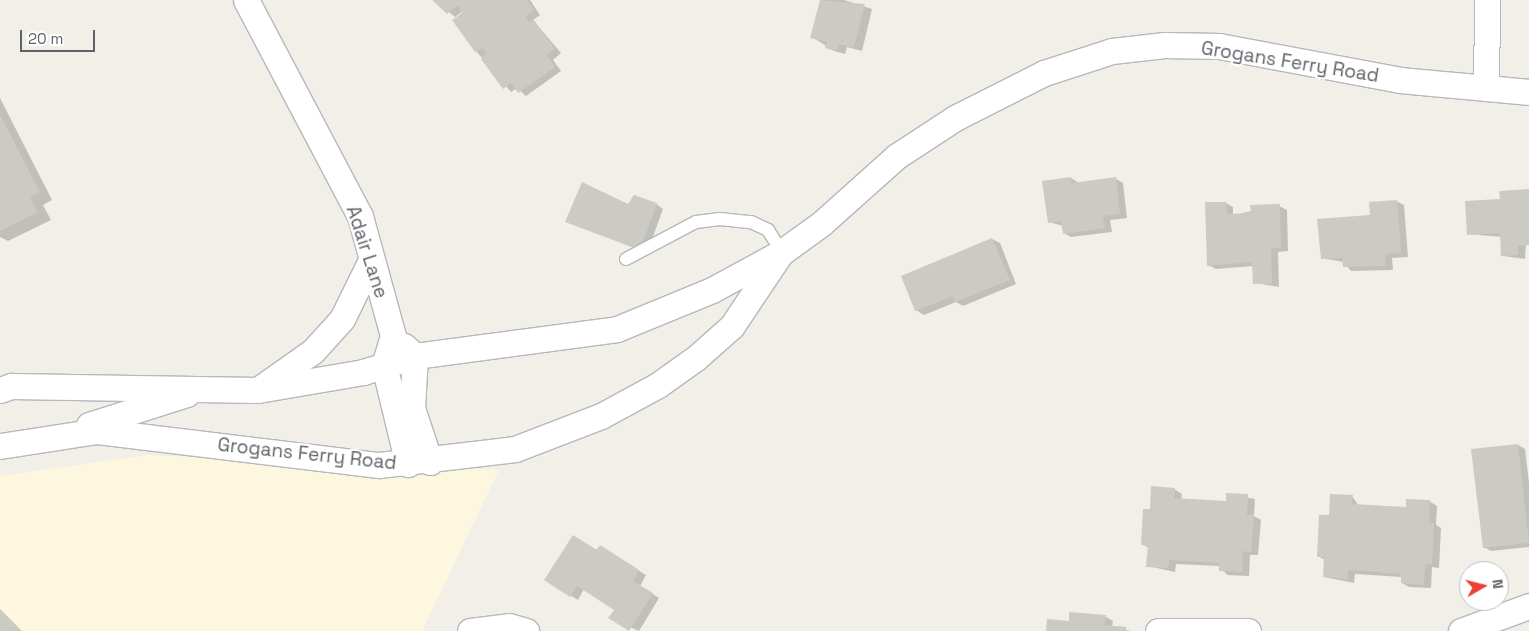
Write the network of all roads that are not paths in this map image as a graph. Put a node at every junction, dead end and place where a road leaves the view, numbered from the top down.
1 (246, 0) edge
2 (1487, 0) edge
3 (1486, 88) junction
4 (1529, 92) edge
5 (782, 252) junction
6 (371, 260) junction
7 (626, 260) dead end
8 (393, 336) junction
9 (415, 356) junction
10 (384, 365) junction
11 (208, 387) junction
12 (0, 390) edge
13 (258, 390) junction
14 (55, 435) junction
15 (0, 446) edge
16 (419, 463) junction
17 (1529, 606) edge
18 (470, 631) edge
19 (526, 631) edge
20 (1158, 631) edge
21 (1248, 631) edge
22 (1461, 631) edge

1 - 6 street, Adair Lane
2 - 3 street
3 - 4 street, Grogans Ferry Road
3 - 5 street, Grogans Ferry Road
5 - 7 lane
5 - 9 street, Grogans Ferry Road
5 - 16 street, Grogans Ferry Road
6 - 8 street, Adair Lane
6 - 13 street
8 - 9 street
8 - 10 street
9 - 10 street, Grogans Ferry Road
9 - 16 street
10 - 13 street, Grogans Ferry Road
10 - 16 street
11 - 12 street, Grogans Ferry Road
11 - 13 street, Grogans Ferry Road
11 - 14 street
14 - 15 street, Grogans Ferry Road
14 - 16 street, Grogans Ferry Road
17 - 22 street
18 - 19 street
20 - 21 street

